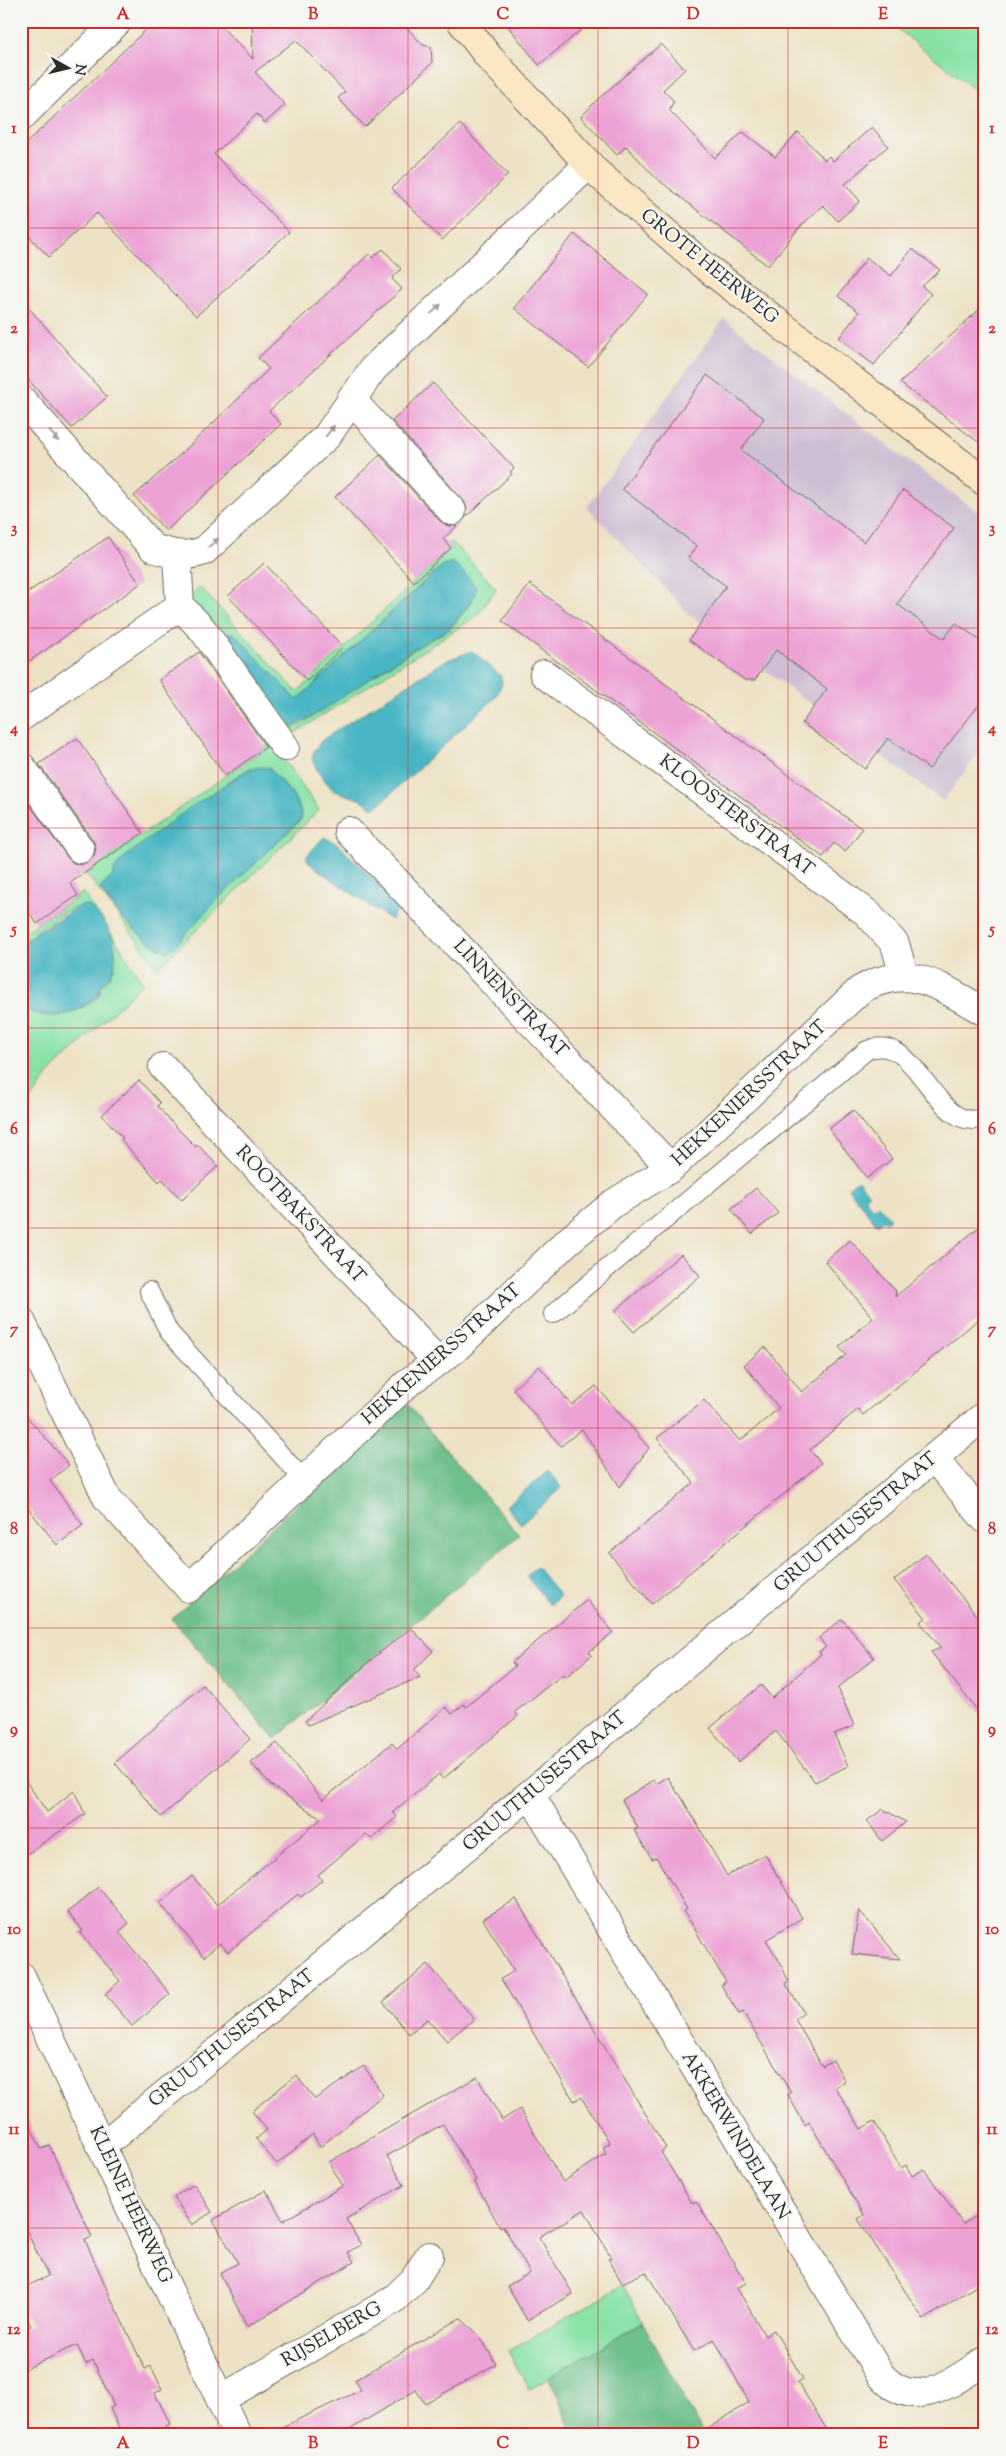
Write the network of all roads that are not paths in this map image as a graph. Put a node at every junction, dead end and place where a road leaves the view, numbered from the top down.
1 (118, 21) edge
2 (460, 21) edge
3 (21, 117) edge
4 (589, 164) junction
5 (21, 399) edge
6 (351, 399) junction
7 (985, 482) edge
8 (452, 511) dead end
9 (177, 556) junction
10 (180, 606) junction
11 (544, 674) dead end
12 (21, 717) edge
13 (285, 747) dead end
14 (21, 766) edge
15 (348, 831) dead end
16 (80, 849) dead end
17 (904, 976) junction
18 (984, 1010) edge
19 (162, 1067) dead end
20 (985, 1117) edge
21 (670, 1168) junction
22 (149, 1291) dead end
23 (553, 1314) dead end
24 (21, 1321) edge
25 (438, 1362) junction
26 (985, 1415) edge
27 (934, 1458) junction
28 (304, 1480) junction
29 (985, 1519) edge
30 (530, 1794) junction
31 (21, 1976) edge
32 (28, 2009) edge
33 (102, 2146) junction
34 (429, 2256) dead end
35 (985, 2361) edge
36 (221, 2399) junction
37 (238, 2435) edge

1 - 3 street
2 - 4 street, GROTE HEERWEG
6 -> 4 street
4 - 7 street, GROTE HEERWEG
5 -> 9 street
6 - 8 street
9 -> 6 street
9 - 10 street
10 - 12 street
10 - 13 street
11 - 17 street, KLOOSTERSTRAAT
14 - 16 street
15 - 21 street, LINNENSTRAAT
17 - 18 street, HEKKENIERSSTRAAT
17 - 21 street, HEKKENIERSSTRAAT
19 - 25 street, ROOTBAKSTRAAT
20 - 23 lane
21 - 25 street, HEKKENIERSSTRAAT
22 - 28 lane
24 - 28 street, HEKKENIERSSTRAAT
25 - 28 street, HEKKENIERSSTRAAT
26 - 27 street, GRUUTHUSESTRAAT
27 - 29 street
27 - 30 street, GRUUTHUSESTRAAT
30 - 33 street, GRUUTHUSESTRAAT
30 - 35 street, AKKERWINDELAAN
31 - 32 street, KLEINE HEERWEG
32 - 33 street, KLEINE HEERWEG
33 - 36 street, KLEINE HEERWEG
34 - 36 street, RIJSELBERG
36 - 37 street, KLEINE HEERWEG

